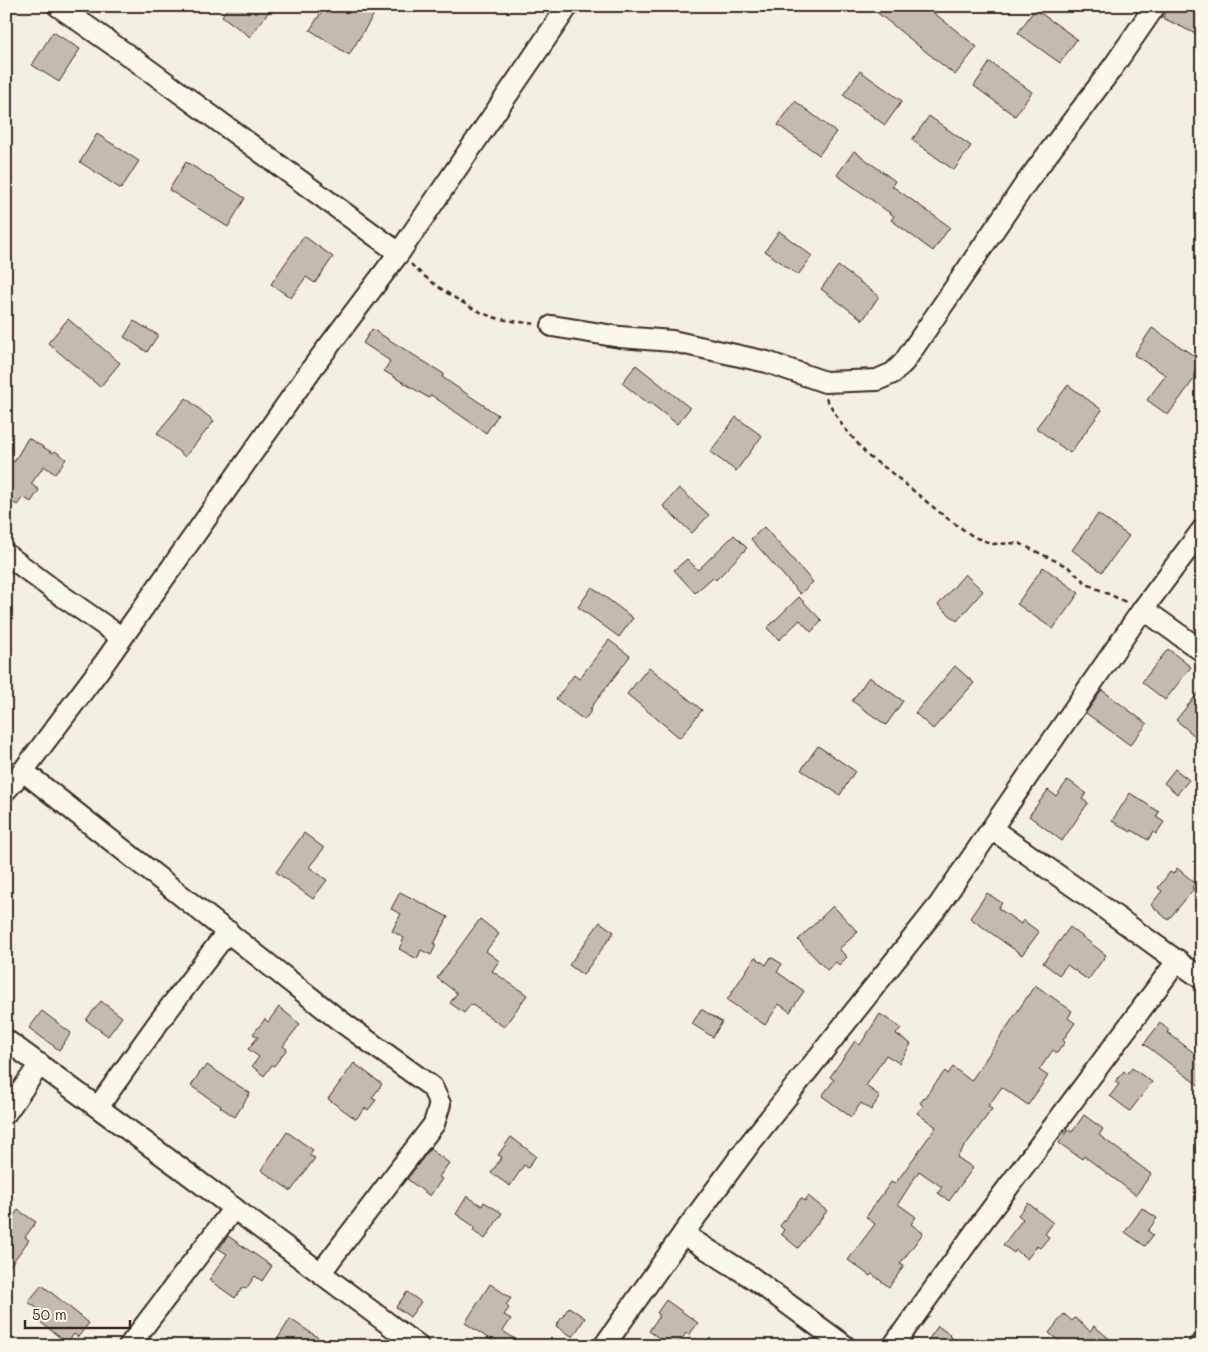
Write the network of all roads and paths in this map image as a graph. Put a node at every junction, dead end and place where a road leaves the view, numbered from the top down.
1 (58, 6) edge
2 (568, 6) edge
3 (1155, 6) edge
4 (399, 253) junction
5 (552, 326) joint
6 (814, 378) junction
7 (1202, 530) edge
8 (6, 554) edge
9 (1143, 609) junction
10 (121, 637) junction
11 (1202, 651) edge
12 (23, 771) junction
13 (6, 790) edge
14 (992, 830) junction
15 (228, 931) junction
16 (1178, 960) junction
17 (1202, 979) edge
18 (6, 1040) edge
19 (40, 1064) junction
20 (98, 1107) junction
21 (6, 1112) edge
22 (234, 1208) junction
23 (683, 1234) junction
24 (321, 1272) junction
25 (1202, 1343) edge
26 (129, 1346) edge
27 (418, 1346) edge
28 (604, 1346) edge
29 (845, 1346) edge
30 (893, 1346) edge
31 (1199, 1346) edge

1 - 4 street
2 - 4 street
3 - 6 street
4 - 5 path
4 - 10 street
5 - 6 street
6 - 9 path
7 - 9 street
8 - 10 street
9 - 11 street
9 - 14 street
10 - 12 street
12 - 13 street
12 - 15 street
14 - 16 street
14 - 23 street
15 - 20 street
15 - 24 street
16 - 17 street
16 - 30 street
18 - 19 street
19 - 20 street
19 - 21 street
20 - 22 street
22 - 24 street
22 - 26 street
23 - 28 street
23 - 29 street
24 - 27 street
25 - 31 street

